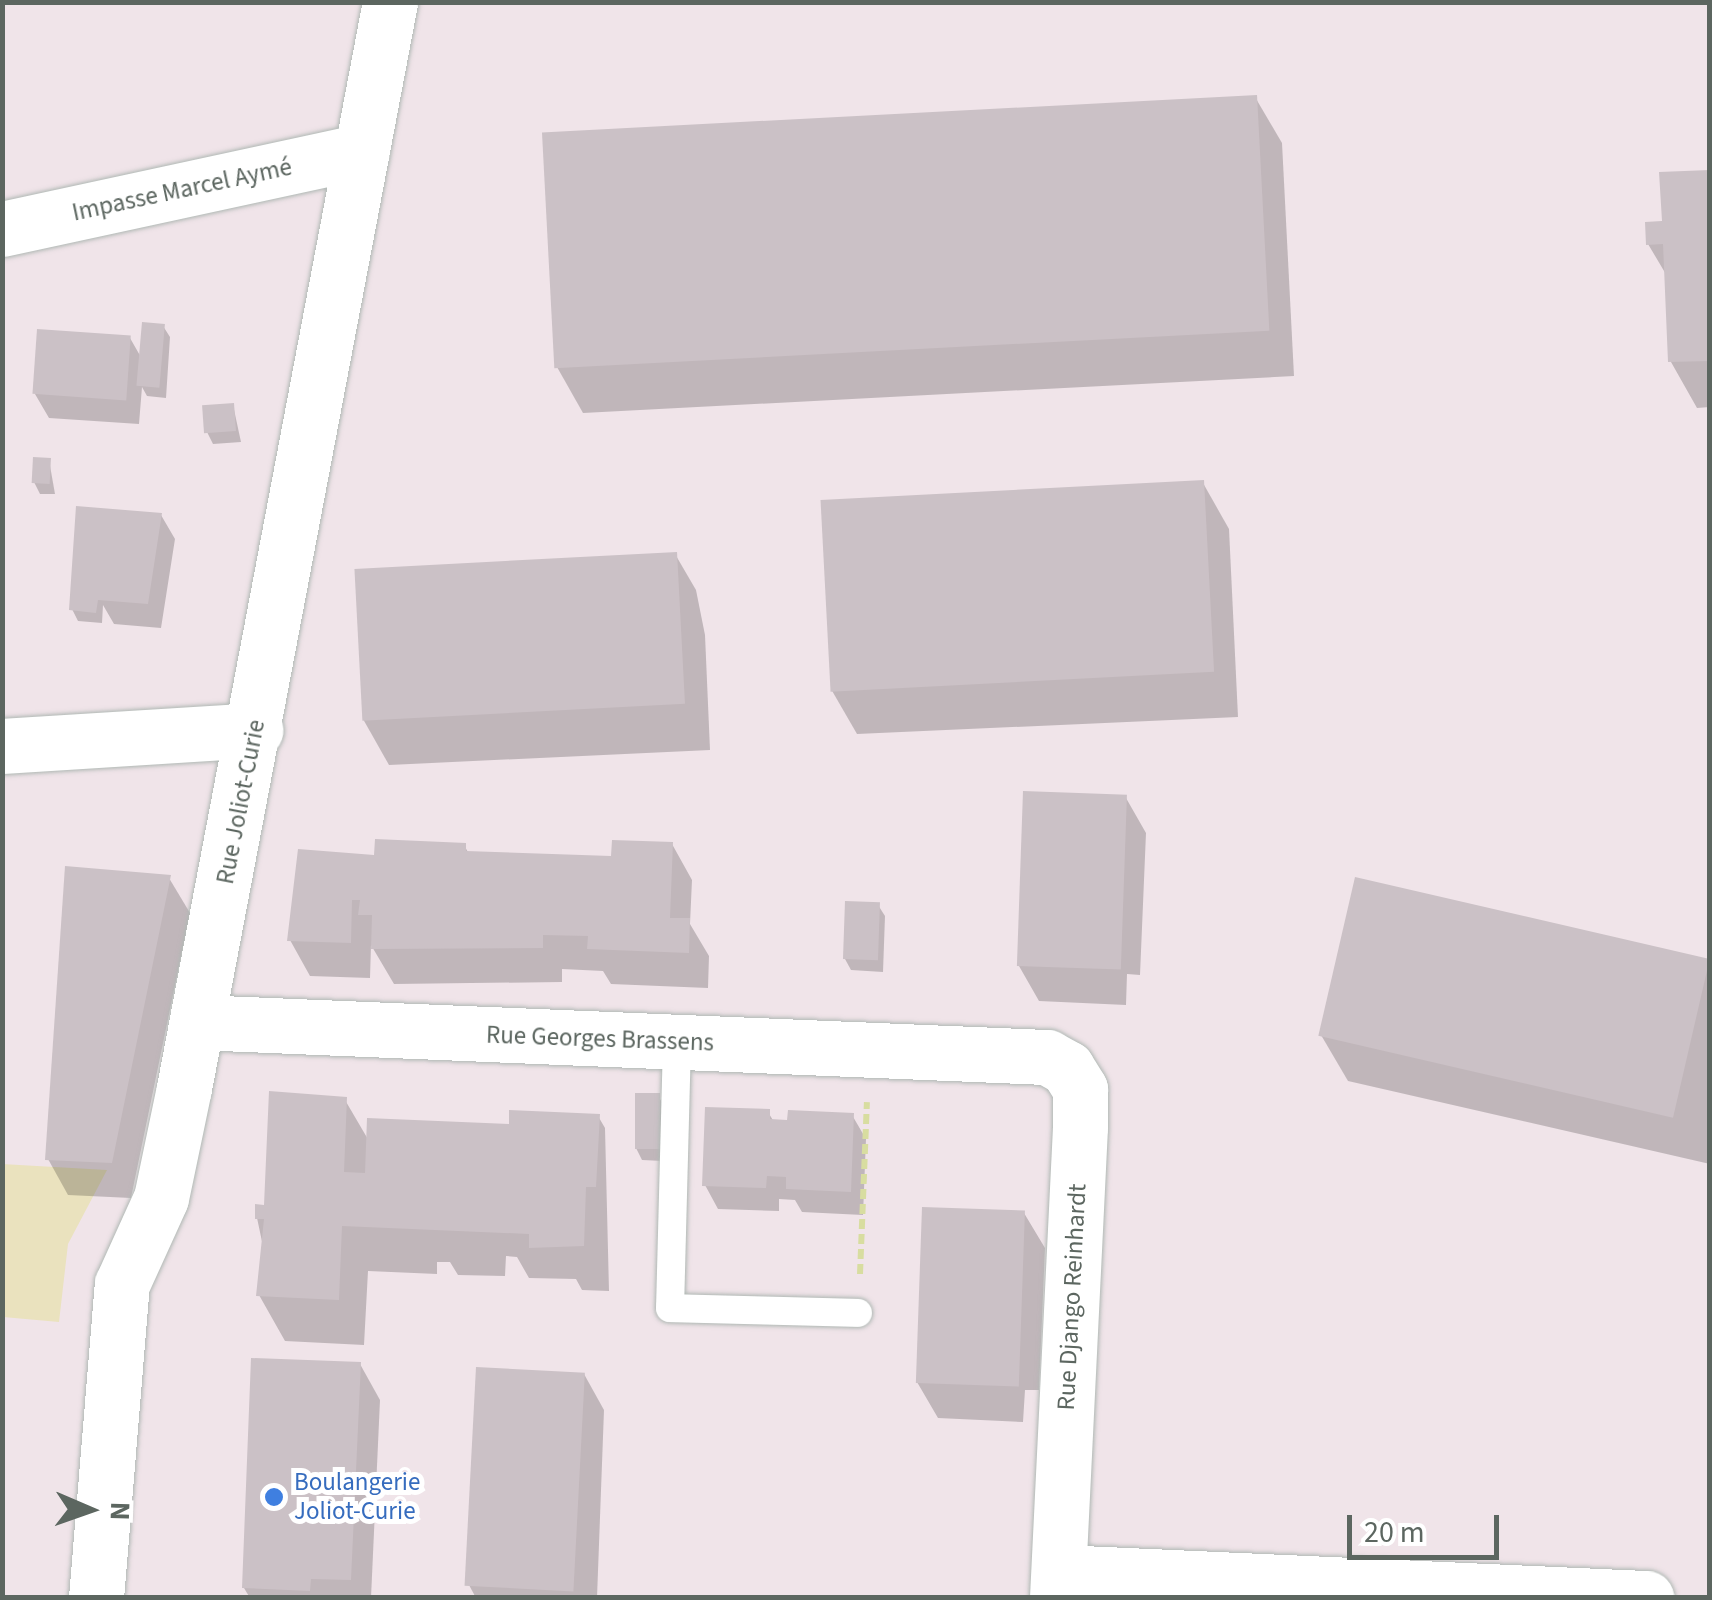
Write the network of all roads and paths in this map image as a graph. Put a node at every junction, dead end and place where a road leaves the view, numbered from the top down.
1 (390, 2) edge
2 (362, 151) junction
3 (2, 229) edge
4 (255, 730) junction
5 (2, 746) edge
6 (197, 1022) junction
7 (677, 1042) junction
8 (869, 1050) junction
9 (1003, 1056) joint
10 (858, 1314) joint
11 (1058, 1584) edge
12 (96, 1598) edge
13 (1646, 1598) edge

1 - 2 street, Rue Joliot-Curie
2 - 3 street, Impasse Marcel Aymé
2 - 4 street, Rue Joliot-Curie
4 - 5 street
4 - 6 street, Rue Joliot-Curie
6 - 7 street, Rue Georges Brassens
6 - 12 street, Rue Joliot-Curie
7 - 8 street, Rue Georges Brassens
7 - 10 lane
8 - 9 street, Rue Georges Brassens
8 - 10 path
9 - 11 street, Rue Django Reinhardt
11 - 13 street

